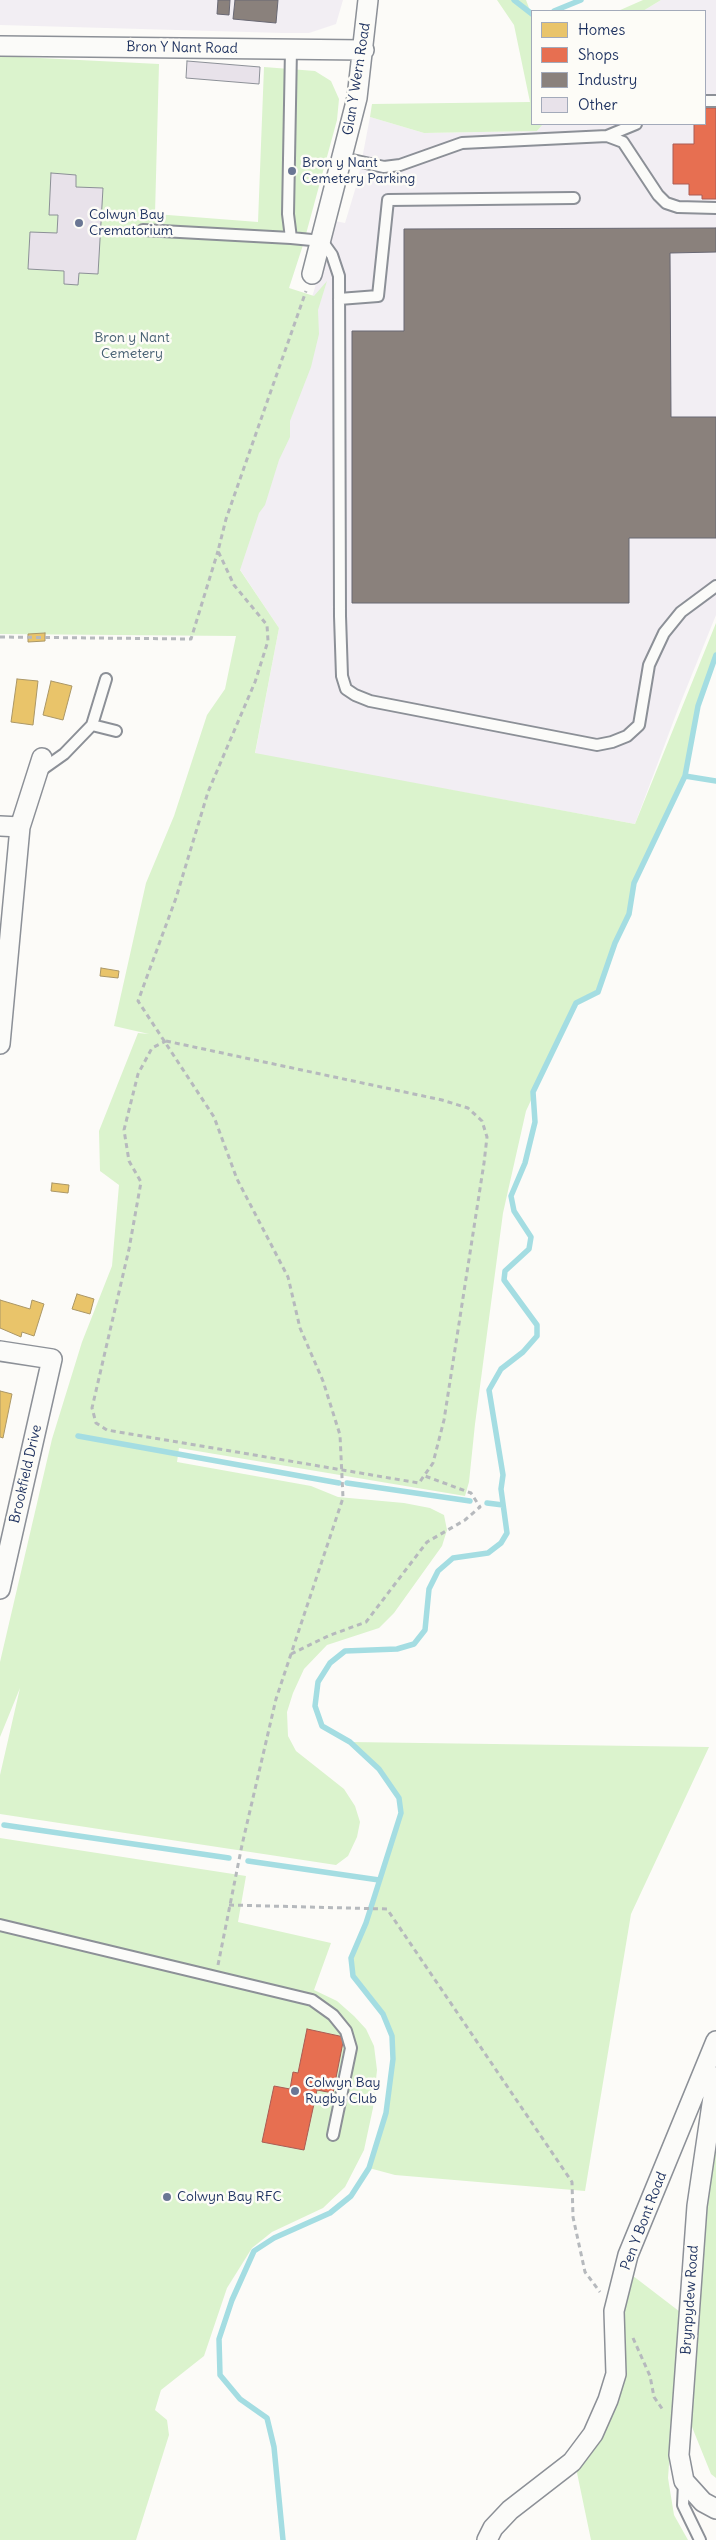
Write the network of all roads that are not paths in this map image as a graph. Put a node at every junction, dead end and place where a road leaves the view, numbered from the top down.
1 (368, 0) edge
2 (0, 46) edge
3 (291, 50) junction
4 (364, 50) junction
5 (634, 125) edge
6 (607, 136) junction
7 (343, 158) junction
8 (574, 198) dead end
9 (716, 208) edge
10 (143, 230) dead end
11 (291, 238) junction
12 (322, 241) junction
13 (312, 274) road end
14 (339, 299) junction
15 (716, 586) edge
16 (106, 679) dead end
17 (92, 725) junction
18 (116, 731) dead end
19 (40, 764) joint
20 (0, 826) edge
21 (20, 827) junction
22 (0, 1044) edge
23 (0, 1351) edge
24 (0, 1588) edge
25 (0, 1925) edge
26 (716, 2041) edge
27 (716, 2077) edge
28 (333, 2135) dead end
29 (684, 2481) junction
30 (716, 2509) edge
31 (487, 2540) edge
32 (700, 2540) edge

1 - 4 street, Glan Y Wern Road
2 - 3 street, Bron Y Nant Road
3 - 4 street, Bron Y Nant Road
3 - 11 lane
4 - 7 street, Glan Y Wern Road
5 - 6 lane
6 - 7 lane
6 - 9 lane
7 - 12 street, Glan Y Wern Road
8 - 14 lane
10 - 11 lane
11 - 12 lane
12 - 13 street, Glan Y Wern Road
12 - 14 lane
14 - 15 lane
16 - 17 lane
17 - 18 lane
17 - 19 lane
19 - 21 street
20 - 21 street
21 - 22 street
23 - 24 street, Brookfield Drive
25 - 28 lane
26 - 31 street, Pen Y Bont Road
27 - 29 street, Brynpydew Road
29 - 30 street
29 - 32 lane

